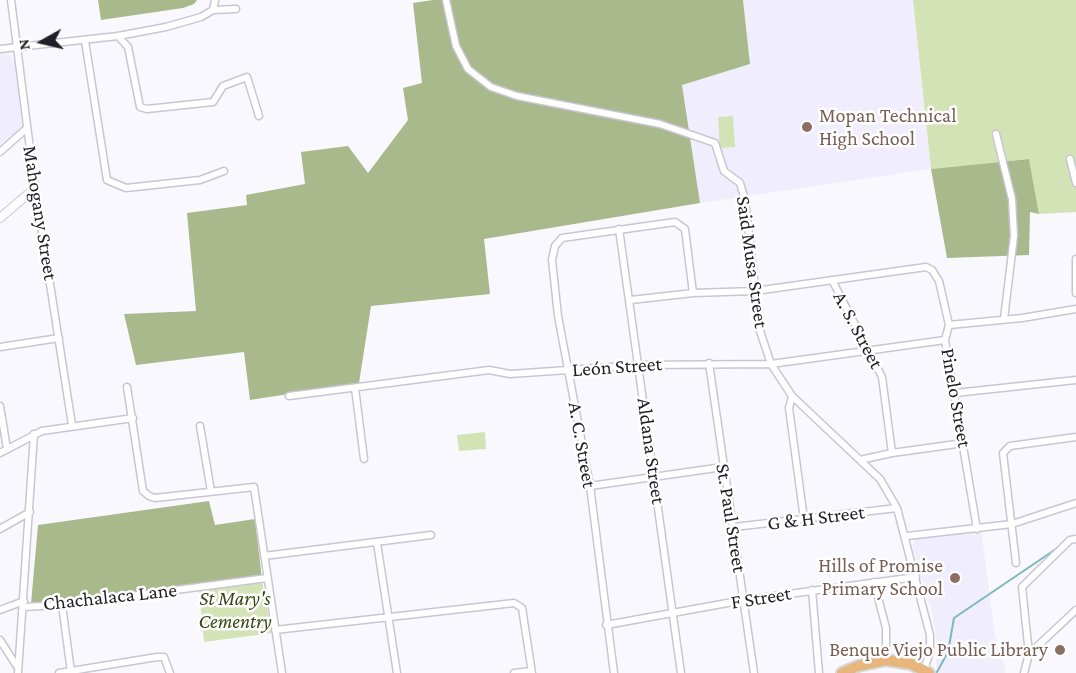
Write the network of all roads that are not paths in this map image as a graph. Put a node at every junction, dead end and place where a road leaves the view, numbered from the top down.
1 (11, 0) edge
2 (215, 0) edge
3 (446, 0) edge
4 (236, 9) dead end
5 (213, 10) junction
6 (118, 36) junction
7 (85, 41) junction
8 (16, 48) junction
9 (0, 49) edge
10 (259, 116) dead end
11 (27, 128) junction
12 (996, 134) dead end
13 (0, 152) edge
14 (1070, 159) dead end
15 (224, 171) dead end
16 (1076, 183) edge
17 (35, 188) junction
18 (0, 218) edge
19 (619, 229) junction
20 (1076, 259) edge
21 (832, 280) junction
22 (755, 291) junction
23 (693, 293) junction
24 (1076, 293) edge
25 (631, 300) junction
26 (1076, 309) edge
27 (1004, 319) junction
28 (949, 325) junction
29 (58, 338) junction
30 (945, 340) junction
31 (0, 347) edge
32 (867, 349) junction
33 (709, 363) junction
34 (771, 364) junction
35 (640, 365) junction
36 (568, 371) junction
37 (1076, 380) edge
38 (128, 387) dead end
39 (355, 388) junction
40 (956, 393) junction
41 (289, 396) dead end
42 (792, 396) junction
43 (0, 406) edge
44 (133, 418) junction
45 (72, 425) junction
46 (200, 426) dead end
47 (34, 434) junction
48 (1076, 437) edge
49 (964, 443) junction
50 (7, 449) junction
51 (0, 453) edge
52 (892, 453) junction
53 (364, 459) dead end
54 (860, 460) junction
55 (723, 467) junction
56 (654, 475) junction
57 (590, 486) junction
58 (211, 491) junction
59 (1076, 503) edge
60 (897, 508) junction
61 (30, 512) junction
62 (804, 519) junction
63 (1011, 524) junction
64 (734, 527) junction
65 (0, 529) edge
66 (977, 529) junction
67 (432, 535) dead end
68 (907, 536) junction
69 (1076, 539) edge
70 (376, 543) junction
71 (264, 556) junction
72 (1016, 563) dead end
73 (916, 577) junction
74 (267, 578) junction
75 (874, 582) junction
76 (812, 590) junction
77 (744, 600) junction
78 (23, 604) junction
79 (62, 605) junction
80 (0, 610) edge
81 (1076, 610) edge
82 (674, 612) junction
83 (387, 618) junction
84 (606, 625) junction
85 (275, 630) junction
86 (0, 640) edge
87 (1029, 654) junction
88 (886, 660) junction
89 (19, 671) edge
90 (70, 671) edge
91 (926, 671) edge
92 (531, 672) edge
93 (59, 673) edge
94 (170, 673) edge
95 (282, 673) edge
96 (397, 673) edge
97 (514, 673) edge
98 (614, 673) edge
99 (681, 673) edge
100 (754, 673) edge
101 (819, 673) edge
102 (842, 673) edge
103 (1024, 673) edge

1 - 8 street, Mahogany Street
2 - 5 street
3 - 22 street, Said Musa Street
4 - 5 street
5 - 6 street
6 - 7 street
6 - 10 street
7 - 8 street
7 - 15 street
8 - 9 street
8 - 11 street, Mahogany Street
11 - 13 street
11 - 17 street, Mahogany Street
12 - 27 street
14 - 16 street
17 - 18 street
17 - 29 street, Mahogany Street
19 - 23 street, A. C. Street
19 - 25 street, Aldana Street
19 - 36 street, A. C. Street
20 - 24 street
21 - 22 street
21 - 28 street, Pinelo Street
21 - 32 street, A. S. Street
22 - 23 street
22 - 34 street, Said Musa Street
23 - 25 street
25 - 35 street, Aldana Street
26 - 27 street
27 - 28 street
28 - 30 street, Pinelo Street
29 - 31 street
29 - 45 street, Mahogany Street
30 - 32 street, León Street
30 - 40 street, Pinelo Street
32 - 34 street, León Street
32 - 52 street, A. S. Street
33 - 34 street, León Street
33 - 35 street, León Street
33 - 55 street, St. Paul Street
34 - 42 street, Said Musa Street
35 - 36 street, León Street
35 - 56 street, Aldana Street
36 - 39 street, León Street
36 - 57 street, A. C. Street
37 - 40 street
38 - 44 street
39 - 41 street, León Street
39 - 53 street
40 - 49 street, Pinelo Street
42 - 54 street, Said Musa Street
42 - 62 street
43 - 50 street
44 - 45 street
44 - 58 street
45 - 47 street
46 - 58 street
47 - 50 street
47 - 61 street
48 - 63 street
49 - 52 street
49 - 66 street, Pinelo Street
50 - 51 street
52 - 54 street
54 - 60 street, Said Musa Street
55 - 56 street
55 - 64 street, St. Paul Street
56 - 57 street
56 - 82 street, Aldana Street
57 - 84 street, A. C. Street
58 - 71 street
59 - 63 street
60 - 62 street, G & H Street
60 - 68 street, Said Musa Street
61 - 65 street
61 - 78 street
62 - 64 street, G & H Street
63 - 66 street
63 - 72 street
64 - 77 street, St. Paul Street
66 - 68 street
67 - 70 street
68 - 73 street, Said Musa Street
69 - 87 street
70 - 71 street
70 - 83 street
71 - 74 street
73 - 75 street, F Street
73 - 91 street, Said Musa Street
74 - 79 street, Chachalaca Lane
74 - 85 street
75 - 76 street, F Street
75 - 88 street
76 - 77 street, F Street
76 - 101 street
77 - 82 street, F Street
77 - 100 street, St. Paul Street
78 - 79 street, Chachalaca Lane
78 - 80 street, Chachalaca Lane
78 - 89 street
79 - 90 street
81 - 87 street
82 - 84 street, F Street
82 - 99 street, Aldana Street
83 - 85 street
83 - 92 street
83 - 96 street
84 - 98 street, A. C. Street
85 - 95 street
86 - 89 street
87 - 103 street
88 - 91 highway
88 - 102 highway
90 - 93 street
90 - 94 street
92 - 97 street

